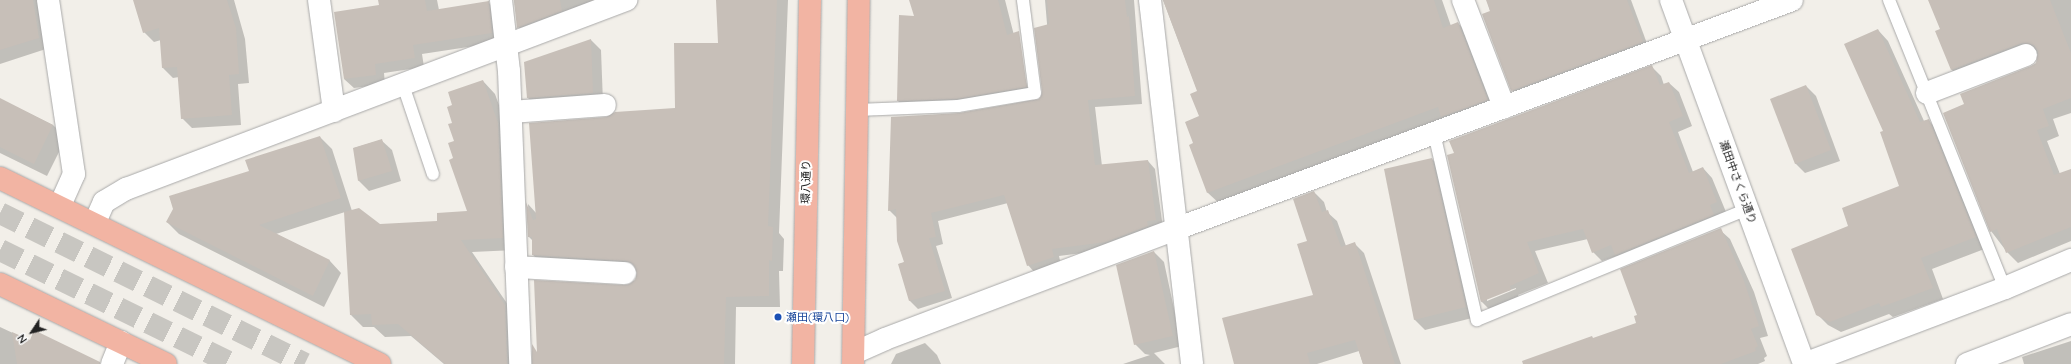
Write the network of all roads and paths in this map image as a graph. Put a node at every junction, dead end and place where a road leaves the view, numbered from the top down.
1 (50, 0) edge
2 (319, 0) edge
3 (501, 0) edge
4 (626, 0) edge
5 (810, 0) edge
6 (859, 0) edge
7 (1023, 0) edge
8 (1150, 0) edge
9 (1463, 0) edge
10 (1671, 0) edge
11 (1792, 0) edge
12 (1889, 0) edge
13 (1686, 40) junction
14 (507, 45) junction
15 (2026, 55) dead end
16 (403, 85) junction
17 (1927, 93) junction
18 (605, 105) dead end
19 (1504, 107) junction
20 (857, 110) junction
21 (334, 111) junction
22 (511, 112) junction
23 (1434, 133) junction
24 (433, 174) dead end
25 (0, 178) edge
26 (60, 205) junction
27 (1748, 209) junction
28 (95, 222) junction
29 (1176, 228) junction
30 (2071, 260) edge
31 (516, 267) junction
32 (625, 273) dead end
33 (0, 284) edge
34 (2005, 288) junction
35 (2071, 324) edge
36 (121, 342) junction
37 (854, 358) edge
38 (112, 364) edge
39 (166, 364) edge
40 (380, 364) edge
41 (520, 364) edge
42 (802, 364) edge
43 (1192, 364) edge
44 (1804, 364) edge
45 (1967, 364) edge

1 - 26 street
2 - 21 street
3 - 14 street
4 - 14 street
5 - 42 highway, 環八通り
6 - 20 highway
7 - 20 lane
8 - 29 street
9 - 19 street
10 - 13 street, 瀬田中さくら通り
11 - 13 street
12 - 17 lane
13 - 19 street
13 - 27 street, 瀬田中さくら通り
14 - 16 street
14 - 22 street
15 - 17 street
16 - 21 street
16 - 24 lane
17 - 34 lane
18 - 22 street
19 - 23 street
20 - 37 highway
21 - 28 street
22 - 31 street
23 - 27 lane
23 - 29 street
25 - 26 highway
26 - 28 highway
27 - 44 street, 瀬田中さくら通り
28 - 40 highway
29 - 37 street
29 - 43 street
30 - 34 street
31 - 32 street
31 - 41 street
33 - 36 highway
34 - 44 street
35 - 45 street
36 - 38 street
36 - 39 highway

